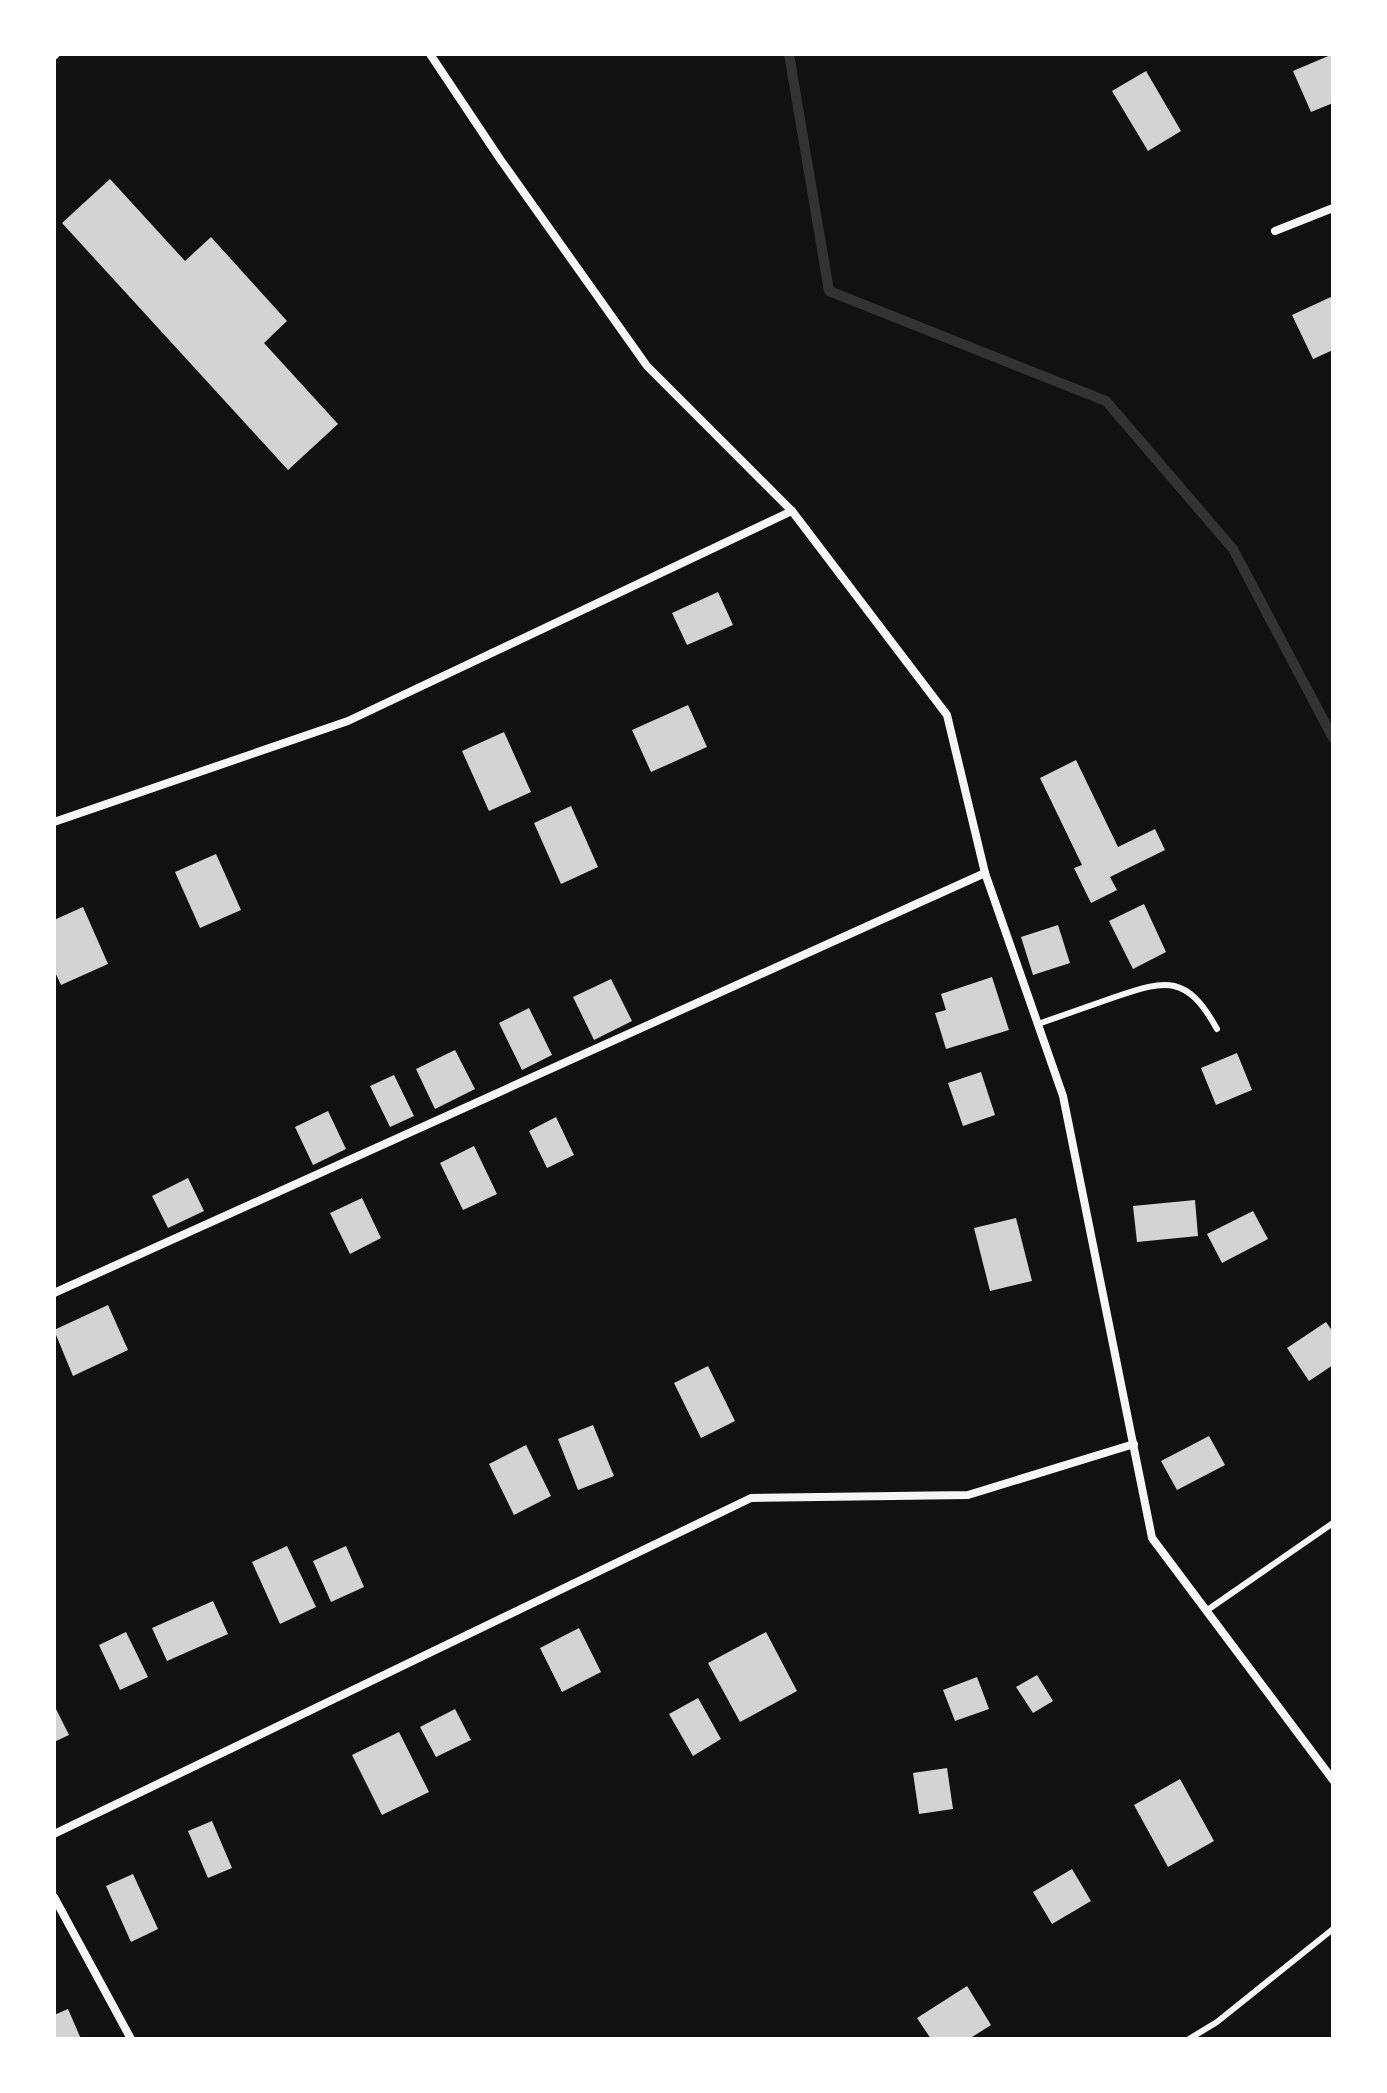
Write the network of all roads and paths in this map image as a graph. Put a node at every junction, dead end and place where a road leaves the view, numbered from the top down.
1 (430, 54) edge
2 (1333, 208) edge
3 (1275, 231) dead end
4 (792, 511) junction
5 (54, 822) edge
6 (985, 873) junction
7 (1038, 1024) junction
8 (1217, 1029) dead end
9 (54, 1293) edge
10 (1134, 1444) junction
11 (1333, 1523) edge
12 (1206, 1611) junction
13 (1333, 1780) edge
14 (54, 1834) edge
15 (54, 1897) edge
16 (1333, 1929) edge
17 (131, 2039) edge
18 (1189, 2039) edge

1 - 4 street
2 - 3 street
4 - 5 street
4 - 6 street
6 - 7 street
6 - 9 street
7 - 8 lane
7 - 10 street
10 - 12 street
10 - 14 street
11 - 12 lane
12 - 13 street
15 - 17 street
16 - 18 lane

